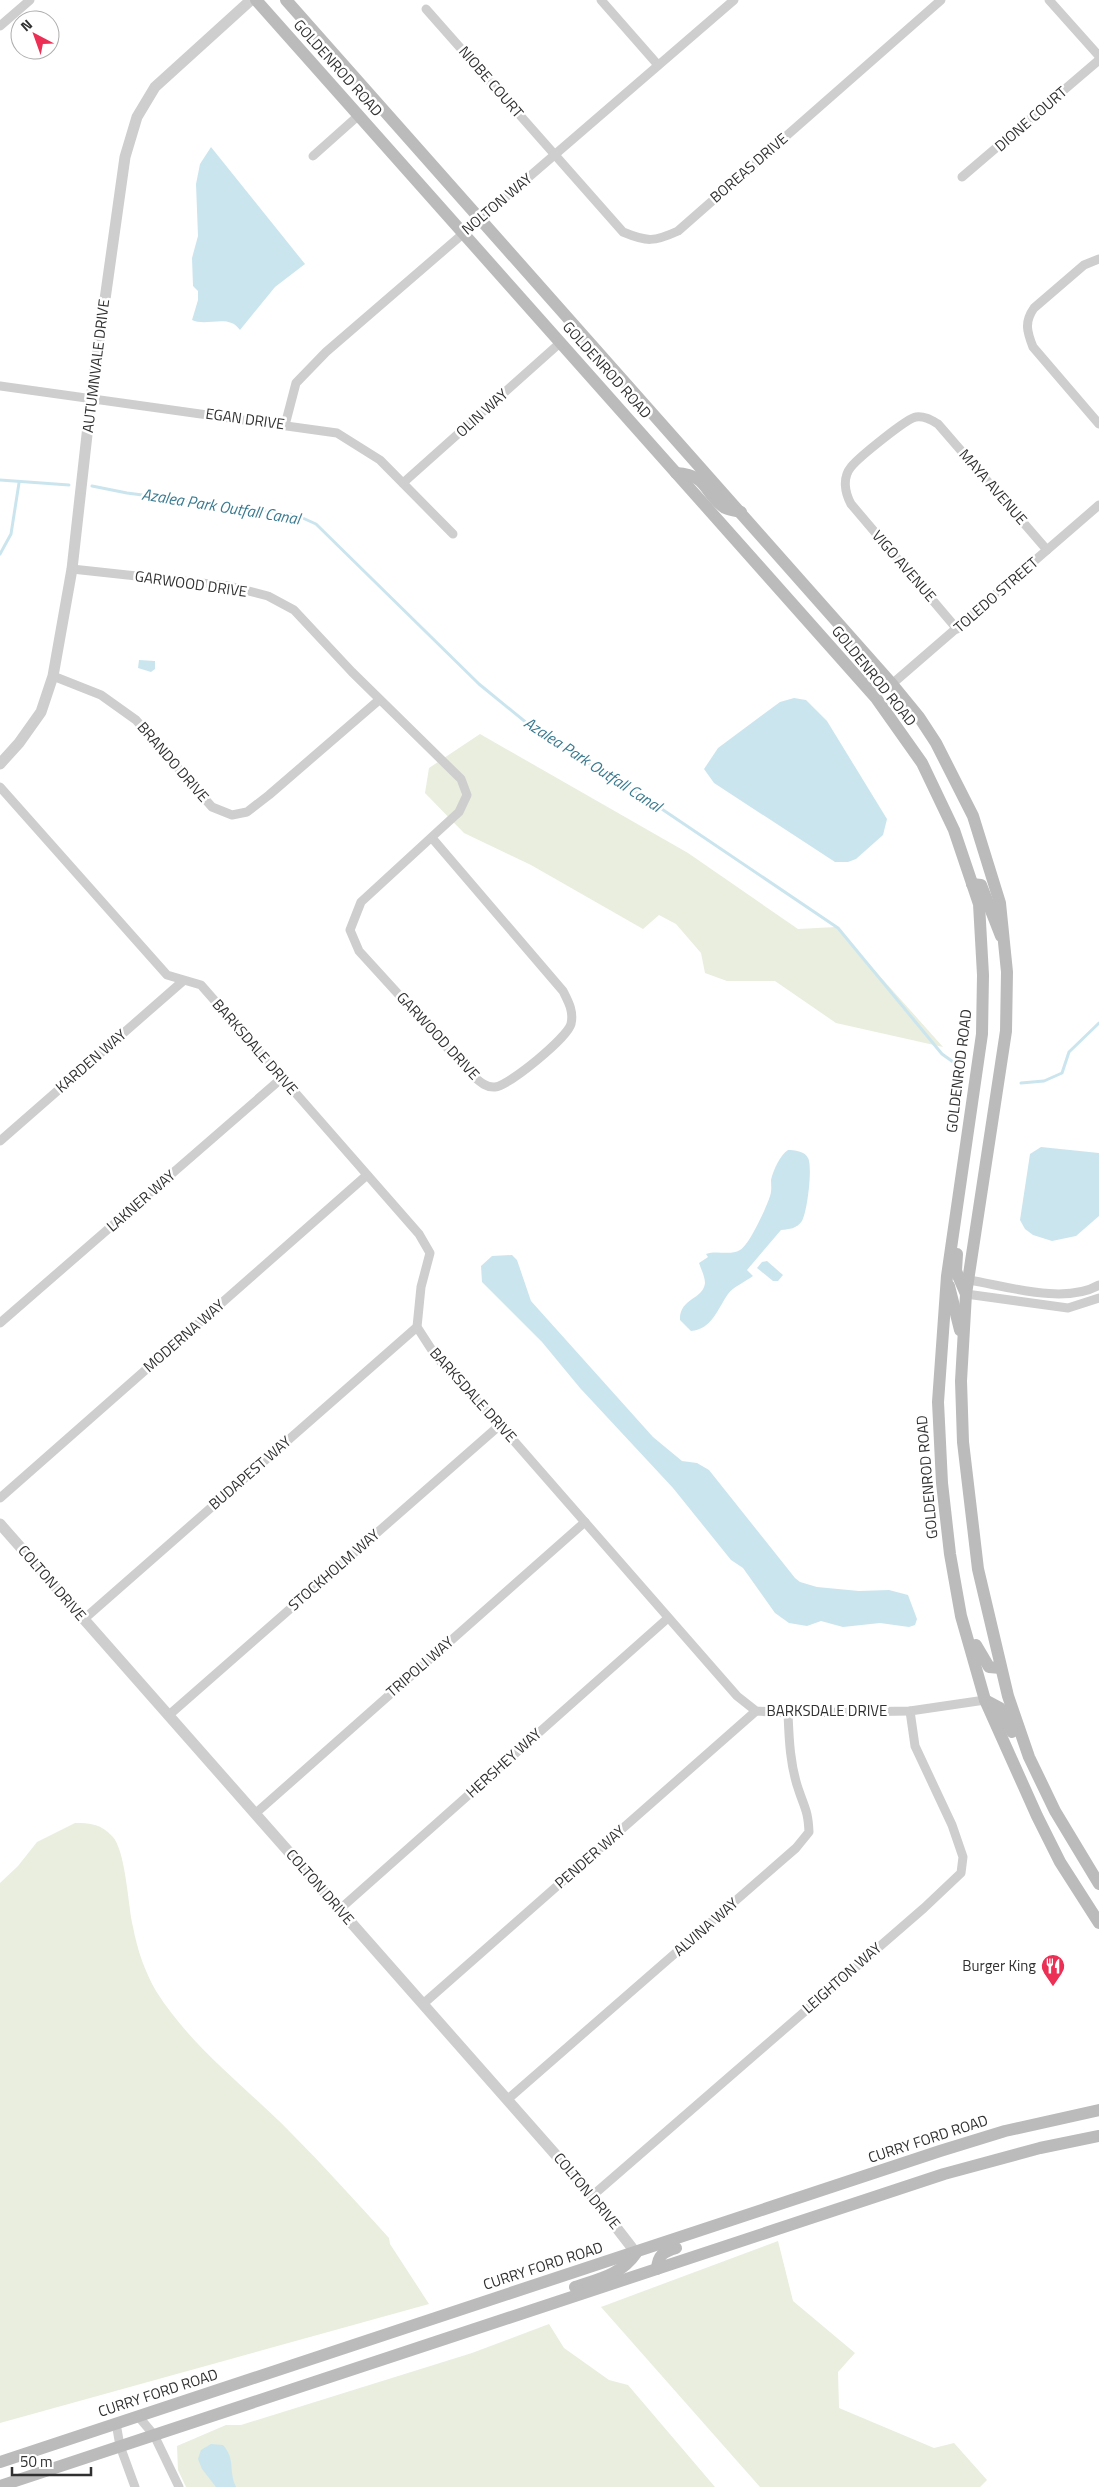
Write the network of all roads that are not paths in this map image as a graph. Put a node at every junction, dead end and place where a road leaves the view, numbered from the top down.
1 (30, 0) edge
2 (251, 0) edge
3 (256, 0) edge
4 (286, 0) edge
5 (601, 0) edge
6 (734, 0) edge
7 (941, 0) edge
8 (1049, 0) edge
9 (426, 9) dead end
10 (0, 26) edge
11 (1099, 56) edge
12 (1099, 60) edge
13 (658, 65) junction
14 (359, 115) junction
15 (313, 156) dead end
16 (555, 156) junction
17 (962, 178) dead end
18 (481, 218) junction
19 (463, 232) junction
20 (1099, 259) edge
21 (561, 342) junction
22 (0, 386) edge
23 (91, 399) junction
24 (285, 424) junction
25 (1099, 424) edge
26 (676, 472) junction
27 (403, 483) junction
28 (851, 504) joint
29 (1099, 505) edge
30 (741, 512) junction
31 (453, 534) dead end
32 (1047, 550) junction
33 (72, 569) junction
34 (957, 629) junction
35 (54, 676) junction
36 (892, 684) junction
37 (379, 700) junction
38 (0, 764) edge
39 (0, 787) edge
40 (432, 838) junction
41 (972, 884) junction
42 (1004, 943) junction
43 (182, 981) junction
44 (282, 1078) junction
45 (0, 1141) edge
46 (367, 1175) junction
47 (955, 1228) junction
48 (947, 1276) junction
49 (969, 1280) junction
50 (1099, 1286) edge
51 (966, 1294) junction
52 (1099, 1298) edge
53 (0, 1323) edge
54 (417, 1327) junction
55 (963, 1342) junction
56 (500, 1425) junction
57 (0, 1498) edge
58 (585, 1522) junction
59 (0, 1524) edge
60 (961, 1616) junction
61 (668, 1618) junction
62 (84, 1619) junction
63 (1001, 1668) junction
64 (985, 1700) junction
65 (756, 1710) junction
66 (910, 1711) junction
67 (788, 1713) junction
68 (169, 1716) junction
69 (1029, 1757) junction
70 (256, 1813) junction
71 (1099, 1884) edge
72 (340, 1909) junction
73 (1099, 1923) edge
74 (423, 2004) junction
75 (508, 2100) junction
76 (1099, 2110) edge
77 (1099, 2136) edge
78 (859, 2178) junction
79 (592, 2196) junction
80 (636, 2253) junction
81 (657, 2269) junction
82 (399, 2354) junction
83 (138, 2416) junction
84 (116, 2424) junction
85 (154, 2435) junction
86 (120, 2446) junction
87 (0, 2462) edge
88 (0, 2486) edge
89 (135, 2487) edge
90 (179, 2487) edge

1 - 10 street
2 - 23 street, AUTUMNVALE DRIVE
3 - 14 main road, GOLDENROD ROAD
4 - 18 main road, GOLDENROD ROAD
5 - 13 street
6 - 13 street, NOLTON WAY
7 - 16 street, BOREAS DRIVE
8 - 11 street
9 - 16 street, NIOBE COURT
12 - 17 street, DIONE COURT
13 - 16 street, NOLTON WAY
14 - 15 street
14 - 19 main road, GOLDENROD ROAD
16 - 18 street, NOLTON WAY
18 - 19 street, NOLTON WAY
18 - 30 main road, GOLDENROD ROAD
19 - 21 main road, GOLDENROD ROAD
19 - 24 street, NOLTON WAY
20 - 25 street
21 - 26 main road, GOLDENROD ROAD
21 - 27 street, OLIN WAY
22 - 23 street, EGAN DRIVE
23 - 24 street, EGAN DRIVE
23 - 33 street, AUTUMNVALE DRIVE
24 - 27 street, EGAN DRIVE
26 - 30 main road
26 - 41 main road, GOLDENROD ROAD
27 - 31 street, EGAN DRIVE
28 - 32 street, MAYA AVENUE
28 - 34 street, VIGO AVENUE
29 - 32 street, TOLEDO STREET
30 - 36 main road, GOLDENROD ROAD
32 - 34 street, TOLEDO STREET
33 - 35 street, AUTUMNVALE DRIVE
33 - 37 street, GARWOOD DRIVE
34 - 36 street, TOLEDO STREET
35 - 37 street, BRANDO DRIVE
35 - 38 street, AUTUMNVALE DRIVE
36 - 42 main road, GOLDENROD ROAD
37 - 40 street, GARWOOD DRIVE
39 - 43 street, BARKSDALE DRIVE
40 - 40 street, GARWOOD DRIVE
41 - 42 main road
41 - 47 main road, GOLDENROD ROAD
42 - 49 main road, GOLDENROD ROAD
43 - 44 street, BARKSDALE DRIVE
43 - 45 street, KARDEN WAY
44 - 46 street, BARKSDALE DRIVE
44 - 53 street, LAKNER WAY
46 - 54 street, BARKSDALE DRIVE
46 - 57 street, MODERNA WAY
47 - 48 main road, GOLDENROD ROAD
47 - 51 main road
48 - 55 main road
48 - 60 main road, GOLDENROD ROAD
49 - 50 street
49 - 51 main road, GOLDENROD ROAD
51 - 52 street
51 - 55 main road, GOLDENROD ROAD
54 - 56 street, BARKSDALE DRIVE
54 - 62 street, BUDAPEST WAY
55 - 63 main road, GOLDENROD ROAD
56 - 58 street, BARKSDALE DRIVE
56 - 68 street, STOCKHOLM WAY
58 - 61 street, BARKSDALE DRIVE
58 - 70 street, TRIPOLI WAY
59 - 62 street, COLTON DRIVE
60 - 63 main road
60 - 64 main road, GOLDENROD ROAD
61 - 65 street, BARKSDALE DRIVE
61 - 72 street, HERSHEY WAY
62 - 68 street, COLTON DRIVE
63 - 69 main road, GOLDENROD ROAD
64 - 66 street, BARKSDALE DRIVE
64 - 69 main road
64 - 73 main road, GOLDENROD ROAD
65 - 67 street, BARKSDALE DRIVE
65 - 74 street, PENDER WAY
66 - 67 street, BARKSDALE DRIVE
66 - 79 street, LEIGHTON WAY
67 - 75 street, ALVINA WAY
68 - 70 street, COLTON DRIVE
69 - 71 main road, GOLDENROD ROAD
70 - 72 street, COLTON DRIVE
72 - 74 street, COLTON DRIVE
74 - 75 street, COLTON DRIVE
75 - 79 street, COLTON DRIVE
76 - 78 main road, CURRY FORD ROAD
77 - 81 main road
78 - 80 main road, CURRY FORD ROAD
78 - 81 main road
79 - 80 street, COLTON DRIVE
80 - 82 main road
80 - 83 main road, CURRY FORD ROAD
81 - 82 main road
82 - 85 main road
83 - 84 main road, CURRY FORD ROAD
83 - 85 street
84 - 86 street
84 - 87 main road, CURRY FORD ROAD
85 - 86 main road
85 - 90 street
86 - 88 main road
86 - 89 street

